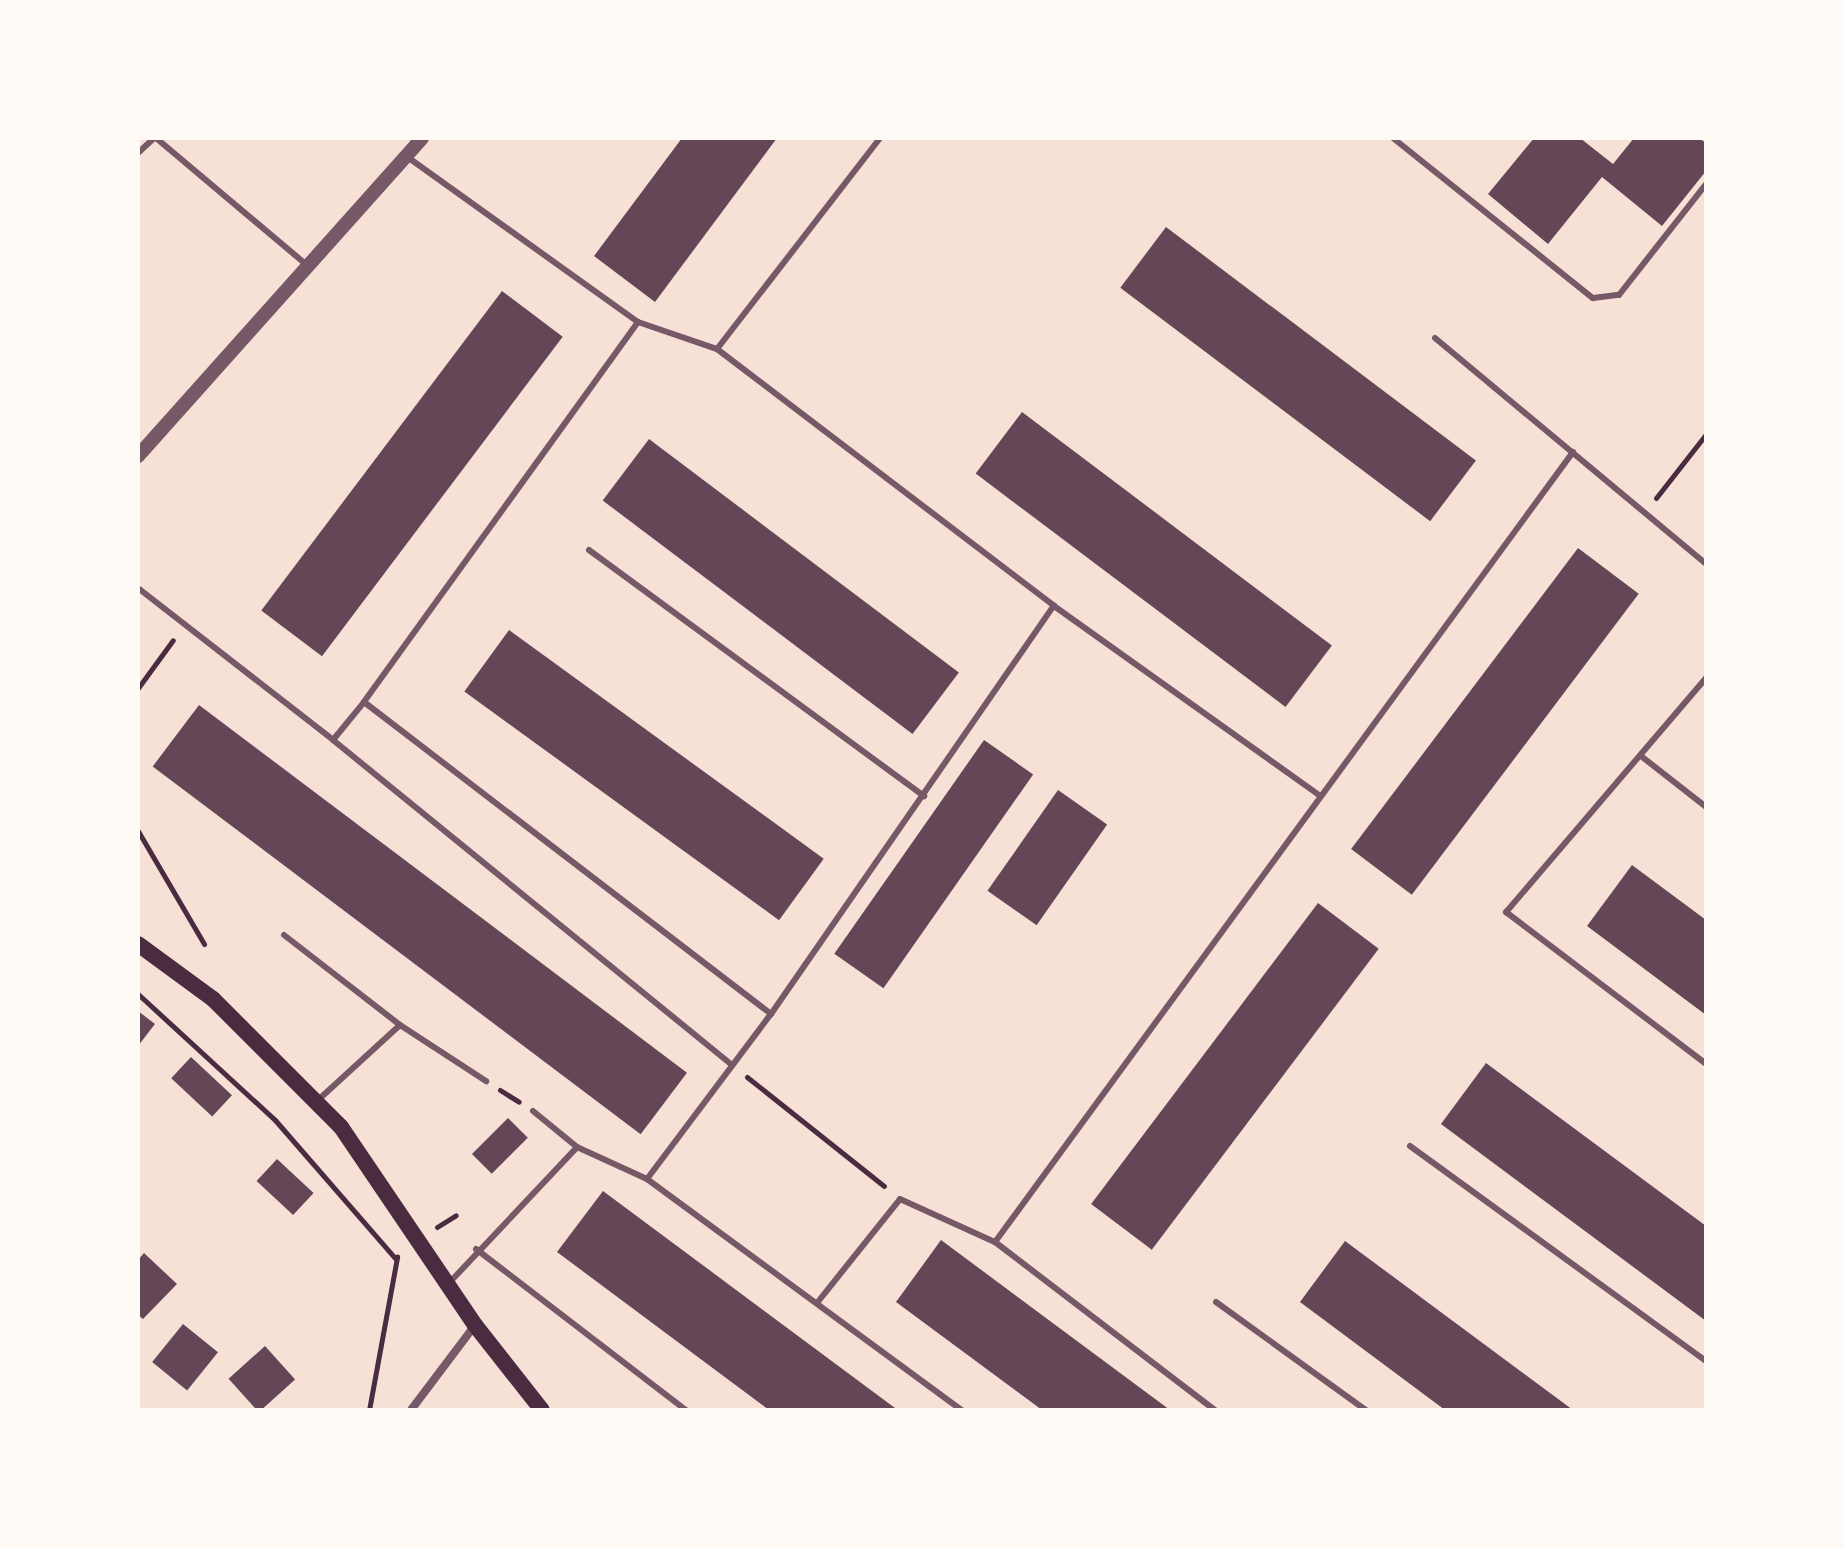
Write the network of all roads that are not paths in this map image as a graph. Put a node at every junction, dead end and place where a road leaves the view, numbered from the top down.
1 (155, 138) edge
2 (422, 138) edge
3 (880, 138) edge
4 (1393, 138) edge
5 (138, 153) edge
6 (406, 156) junction
7 (1706, 184) edge
8 (308, 266) junction
9 (638, 322) junction
10 (1435, 338) dead end
11 (717, 349) junction
12 (1573, 452) junction
13 (138, 456) edge
14 (589, 550) dead end
15 (1706, 564) edge
16 (138, 588) edge
17 (1054, 606) junction
18 (1706, 678) edge
19 (364, 702) junction
20 (333, 740) junction
21 (1641, 756) junction
22 (924, 796) junction
23 (1320, 796) junction
24 (1706, 807) edge
25 (284, 935) dead end
26 (138, 944) edge
27 (771, 1014) junction
28 (400, 1025) junction
29 (1706, 1064) edge
30 (732, 1065) junction
31 (486, 1081) road end
32 (316, 1102) junction
33 (533, 1111) road end
34 (1410, 1146) dead end
35 (577, 1147) junction
36 (647, 1179) junction
37 (995, 1242) junction
38 (476, 1249) junction
39 (447, 1285) junction
40 (1216, 1302) dead end
41 (817, 1303) junction
42 (475, 1325) junction
43 (1706, 1361) edge
44 (411, 1410) edge
45 (542, 1410) edge
46 (686, 1410) edge
47 (962, 1410) edge
48 (1215, 1410) edge
49 (1366, 1410) edge

1 - 5 lane
1 - 8 lane
2 - 6 street
3 - 11 lane
4 - 7 lane
6 - 8 street
6 - 9 lane
8 - 13 street
9 - 11 lane
9 - 19 lane
10 - 12 lane
11 - 17 lane
12 - 15 lane
12 - 23 lane
14 - 22 lane
16 - 20 lane
17 - 22 lane
17 - 23 lane
18 - 21 lane
19 - 20 lane
19 - 27 lane
20 - 30 lane
21 - 24 lane
21 - 29 lane
22 - 27 lane
23 - 37 lane
25 - 28 lane
26 - 32 main road
27 - 30 lane
28 - 31 lane
28 - 32 lane
30 - 36 lane
32 - 39 main road
33 - 35 lane
34 - 43 lane
35 - 36 lane
35 - 38 lane
36 - 41 lane
37 - 41 lane
37 - 48 lane
38 - 39 lane
38 - 46 lane
39 - 42 main road
40 - 49 lane
41 - 47 lane
42 - 44 street
42 - 45 main road

